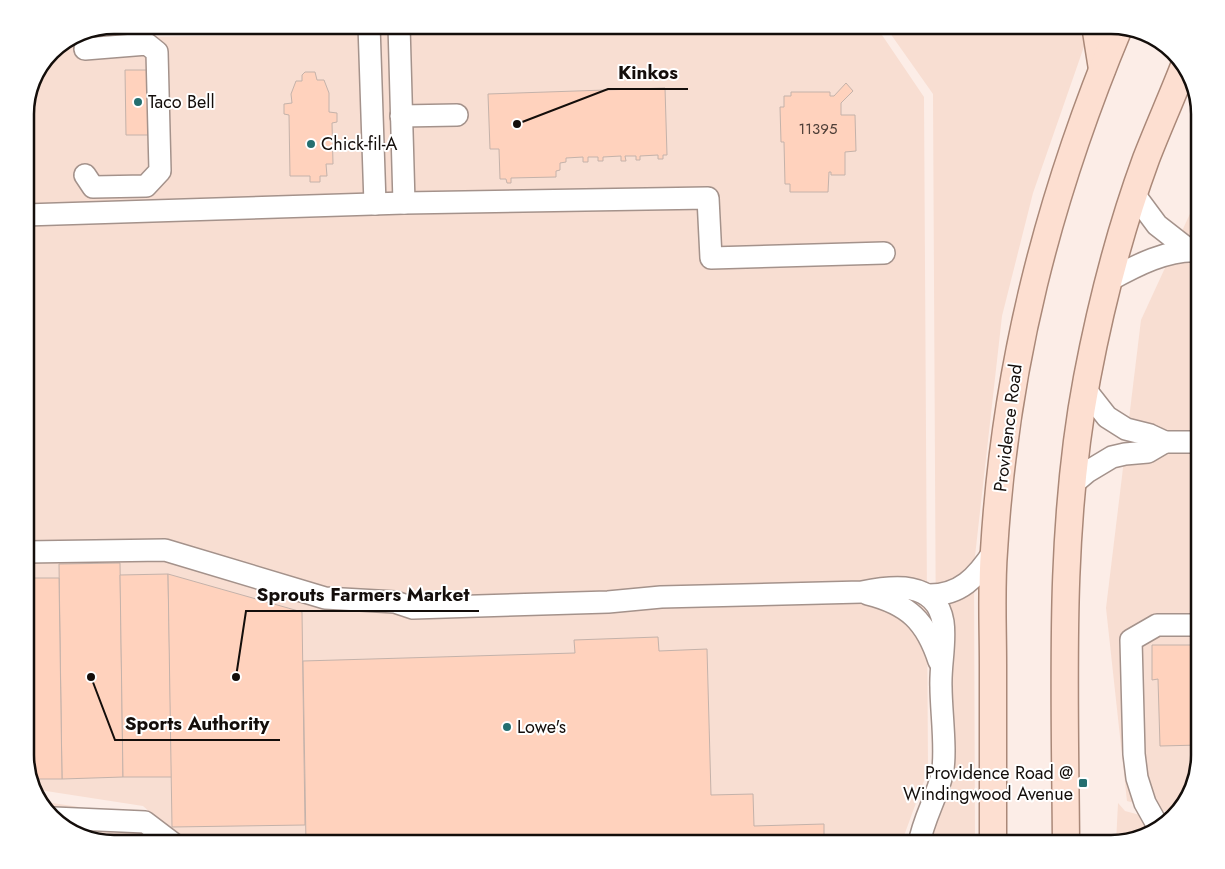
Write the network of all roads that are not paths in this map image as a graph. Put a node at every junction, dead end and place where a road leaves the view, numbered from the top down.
1 (369, 34) edge
2 (399, 34) edge
3 (1096, 34) edge
4 (1117, 34) edge
5 (85, 49) dead end
6 (1102, 69) junction
7 (1181, 74) edge
8 (457, 115) dead end
9 (401, 116) junction
10 (85, 175) dead end
11 (1134, 194) junction
12 (404, 203) junction
13 (375, 204) junction
14 (34, 215) edge
15 (1191, 249) edge
16 (1191, 252) edge
17 (884, 253) dead end
18 (1108, 281) junction
19 (1085, 389) junction
20 (1165, 442) junction
21 (1191, 442) edge
22 (1074, 483) junction
23 (994, 551) junction
24 (34, 552) edge
25 (862, 592) junction
26 (927, 595) junction
27 (1191, 625) edge
28 (940, 666) junction
29 (64, 818) edge
30 (1156, 822) edge
31 (162, 835) edge
32 (921, 835) edge
33 (993, 835) edge
34 (1066, 835) edge

1 - 13 street
2 - 9 street
3 - 6 main road
4 - 6 main road, Providence Road
5 - 10 street
6 - 23 main road, Providence Road
7 - 11 main road
8 - 9 street
9 - 12 street
11 - 15 street
11 - 18 main road
12 - 13 street
12 - 17 street
13 - 14 street
16 - 18 street
18 - 19 main road
19 - 20 street
19 - 22 main road
20 - 21 street
20 - 22 street
22 - 34 main road
23 - 26 street
23 - 33 main road, Providence Road
24 - 25 street
25 - 26 street
25 - 28 street
26 - 28 street
27 - 30 street
28 - 32 street
29 - 31 street

